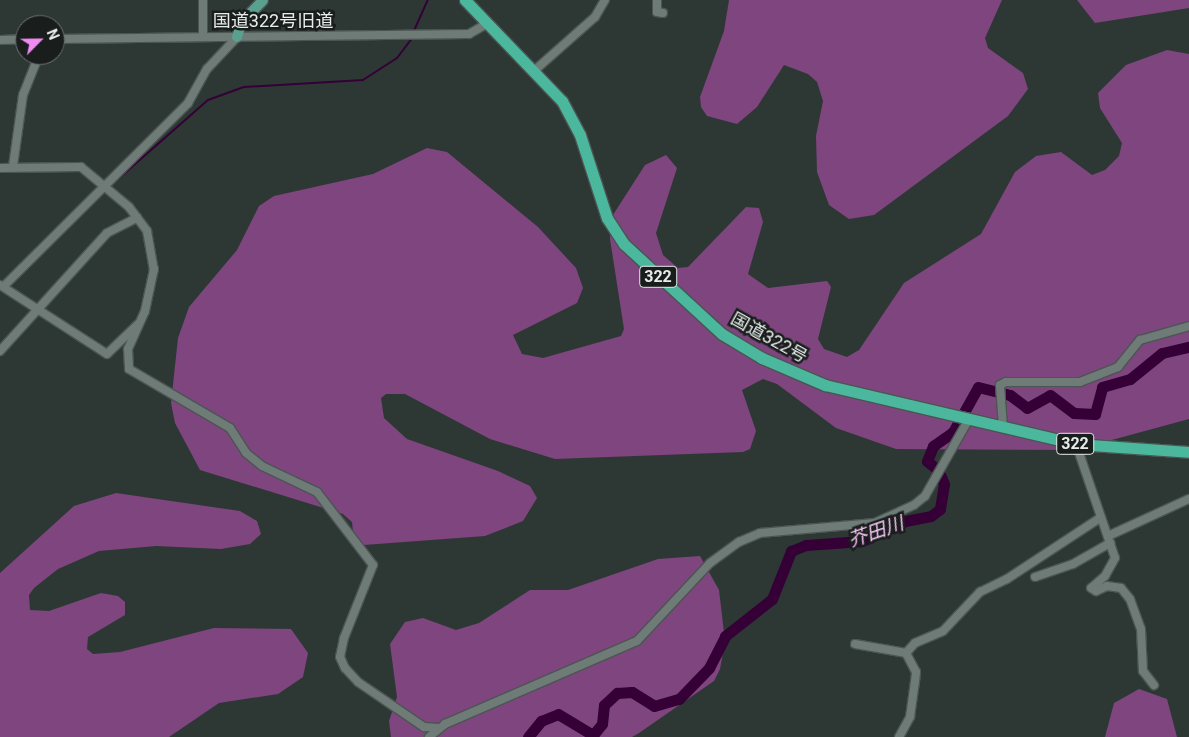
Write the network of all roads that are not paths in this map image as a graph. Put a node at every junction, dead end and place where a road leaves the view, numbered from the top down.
1 (203, 0) edge
2 (263, 0) edge
3 (465, 0) edge
4 (605, 0) edge
5 (657, 0) edge
6 (663, 14) dead end
7 (488, 23) junction
8 (203, 37) junction
9 (237, 37) junction
10 (15, 39) edge
11 (65, 39) edge
12 (0, 40) edge
13 (35, 65) edge
14 (535, 70) junction
15 (14, 166) junction
16 (0, 168) edge
17 (106, 184) junction
18 (137, 218) junction
19 (3, 285) edge
20 (42, 309) junction
21 (139, 324) junction
22 (1189, 326) edge
23 (0, 351) edge
24 (966, 418) junction
25 (1003, 427) junction
26 (1076, 444) junction
27 (1189, 452) edge
28 (1189, 499) edge
29 (1100, 518) junction
30 (1109, 539) junction
31 (1030, 564) junction
32 (855, 644) dead end
33 (906, 654) junction
34 (1154, 686) dead end
35 (440, 728) junction
36 (429, 737) edge
37 (899, 737) edge

1 - 8 street
2 - 9 main road
3 - 7 highway, 国道322号 / 322
4 - 14 street
5 - 6 street
7 - 9 street, 国道322号旧道
7 - 14 highway, 国道322号 / 322
8 - 9 street, 国道322号旧道
8 - 11 street, 国道322号旧道
9 - 17 street
10 - 12 street
13 - 15 street
14 - 24 highway, 国道322号 / 322
15 - 16 street
15 - 17 street
17 - 18 street
17 - 19 street
18 - 20 street
18 - 21 street
19 - 20 street
20 - 21 street
20 - 23 street
21 - 35 street
22 - 25 street
24 - 25 highway, 国道322号 / 322
24 - 35 street
25 - 26 highway, 国道322号 / 322
26 - 27 highway, 国道322号 / 322
26 - 29 street
28 - 30 street
29 - 30 street
29 - 31 street
30 - 31 street
30 - 34 street
31 - 33 street
32 - 33 street
33 - 37 street
35 - 36 street

